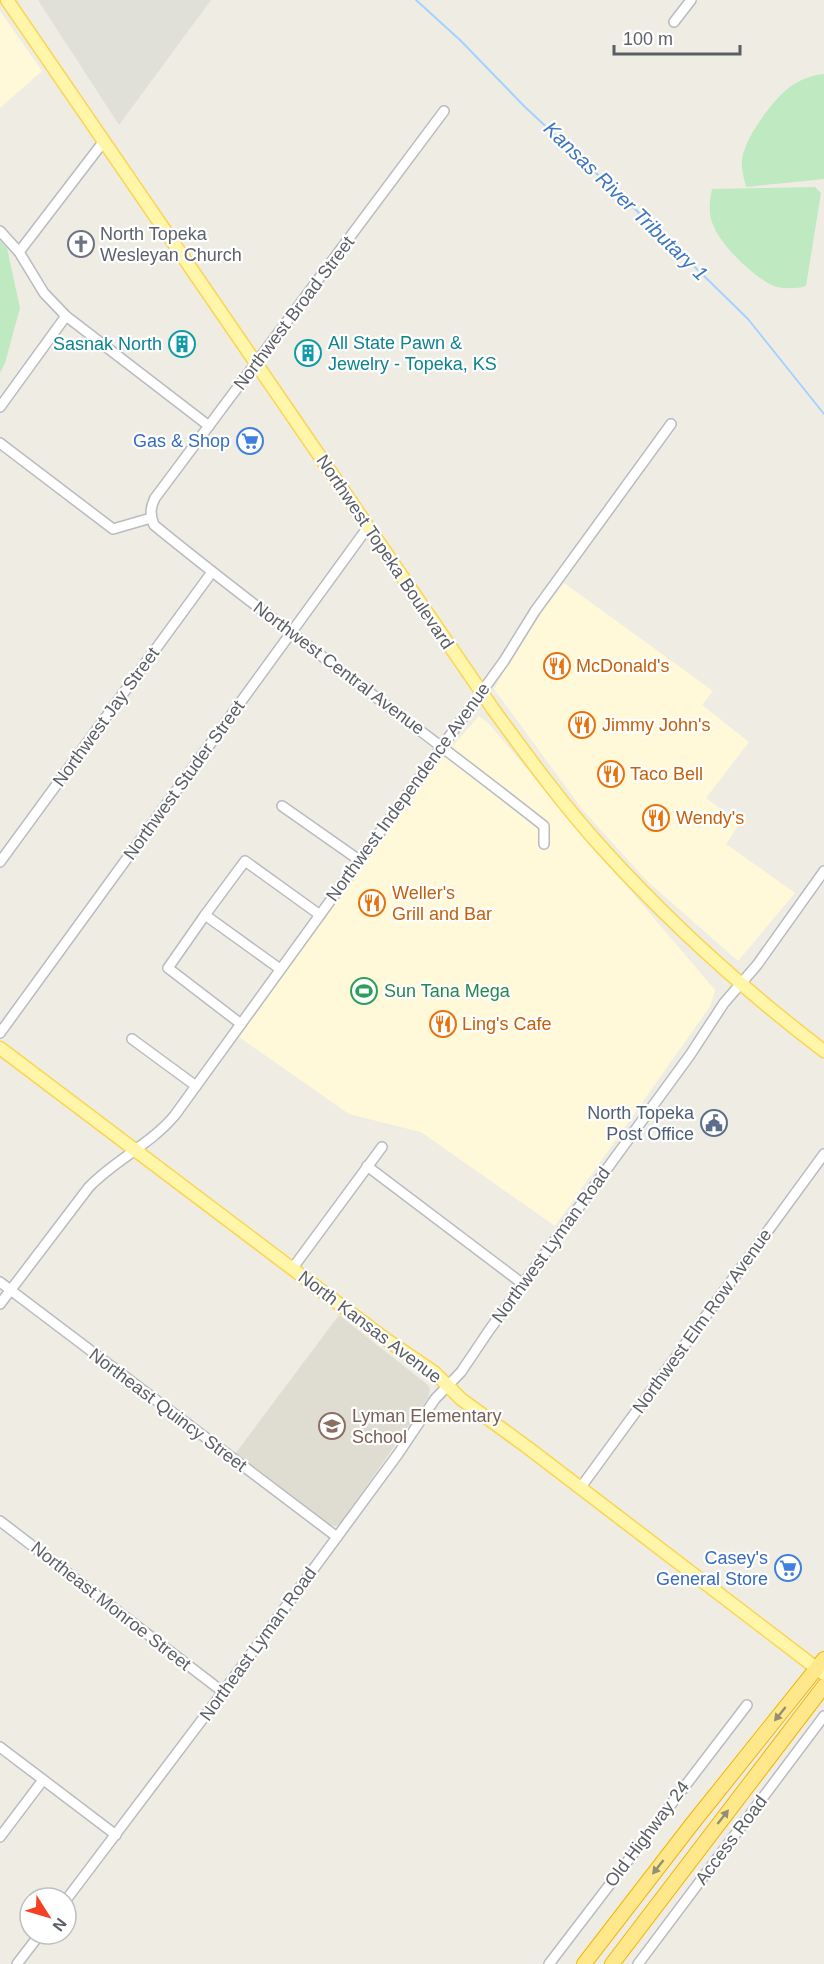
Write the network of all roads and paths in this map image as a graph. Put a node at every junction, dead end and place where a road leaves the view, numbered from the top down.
1 (7, 0) edge
2 (691, 0) edge
3 (674, 22) dead end
4 (444, 111) dead end
5 (104, 141) junction
6 (0, 231) edge
7 (19, 252) junction
8 (66, 316) junction
9 (256, 363) junction
10 (0, 407) edge
11 (671, 424) dead end
12 (209, 426) junction
13 (0, 444) edge
14 (151, 518) junction
15 (368, 527) junction
16 (212, 572) junction
17 (292, 632) junction
18 (481, 691) junction
19 (441, 745) junction
20 (282, 806) dead end
21 (544, 844) dead end
22 (359, 860) junction
23 (0, 862) edge
24 (824, 871) edge
25 (205, 915) junction
26 (320, 915) junction
27 (280, 969) junction
28 (740, 984) junction
29 (241, 1024) junction
30 (0, 1033) edge
31 (132, 1039) dead end
32 (0, 1048) edge
33 (824, 1051) edge
34 (196, 1086) junction
35 (382, 1148) dead end
36 (135, 1150) junction
37 (824, 1154) edge
38 (368, 1166) junction
39 (292, 1269) junction
40 (0, 1282) edge
41 (523, 1284) junction
42 (11, 1290) junction
43 (0, 1304) edge
44 (447, 1386) junction
45 (581, 1487) junction
46 (0, 1521) edge
47 (337, 1537) junction
48 (822, 1667) edge
49 (824, 1686) edge
50 (223, 1692) junction
51 (747, 1705) dead end
52 (824, 1716) edge
53 (0, 1747) edge
54 (43, 1780) junction
55 (116, 1835) junction
56 (0, 1837) edge
57 (77, 1886) edge
58 (31, 1946) edge
59 (18, 1964) edge
60 (549, 1964) edge
61 (584, 1964) edge
62 (612, 1964) edge
63 (638, 1964) edge

1 - 5 main road, Northwest Topeka Boulevard
2 - 3 street
4 - 9 street, Northwest Broad Street
5 - 7 street
5 - 9 main road, Northwest Topeka Boulevard
6 - 7 street
7 - 8 street
8 - 10 street
8 - 12 street
9 - 12 street, Northwest Broad Street
9 - 15 main road, Northwest Topeka Boulevard
11 - 18 street, Northwest Independence Avenue
12 - 14 street, Northwest Broad Street
13 - 14 street
14 - 16 street, Northwest Central Avenue
15 - 17 street, Northwest Studer Street
15 - 18 main road, Northwest Topeka Boulevard
16 - 17 street, Northwest Central Avenue
16 - 23 street, Northwest Jay Street
17 - 19 street, Northwest Central Avenue
17 - 30 street, Northwest Studer Street
18 - 19 street, Northwest Independence Avenue
18 - 28 main road, Northwest Topeka Boulevard
19 - 21 street, Northwest Central Avenue
19 - 22 street, Northwest Independence Avenue
20 - 22 street
22 - 26 street, Northwest Independence Avenue
24 - 28 street, Northwest Lyman Road
25 - 26 street
25 - 27 street
25 - 29 street
26 - 27 street, Northwest Independence Avenue
27 - 29 street, Northwest Independence Avenue
28 - 33 main road, Northwest Topeka Boulevard
28 - 41 street, Northwest Lyman Road
29 - 34 street, Northwest Independence Avenue
31 - 34 street
32 - 36 main road, North Kansas Avenue
34 - 36 street, Northwest Independence Avenue
35 - 38 street
36 - 39 main road, North Kansas Avenue
36 - 42 street, Northwest Independence Avenue
37 - 45 street, Northwest Elm Row Avenue
38 - 39 street
38 - 41 street
39 - 44 main road, North Kansas Avenue
40 - 42 street, Northeast Quincy Street
41 - 44 street, Northwest Lyman Road
42 - 43 street, Northwest Independence Avenue
42 - 47 street, Northeast Quincy Street
44 - 45 main road, North Kansas Avenue
44 - 47 street, Northeast Lyman Road
45 - 48 main road, North Kansas Avenue
46 - 50 street, Northeast Monroe Street
47 - 50 street, Northeast Lyman Road
48 -> 61 highway
62 -> 49 highway
50 - 55 street, Northeast Lyman Road
51 - 60 street, Old Highway 24
52 - 63 street, Access Road
53 - 54 street
54 - 55 street
54 - 56 street
55 - 57 street, Northeast Lyman Road
58 - 59 street

